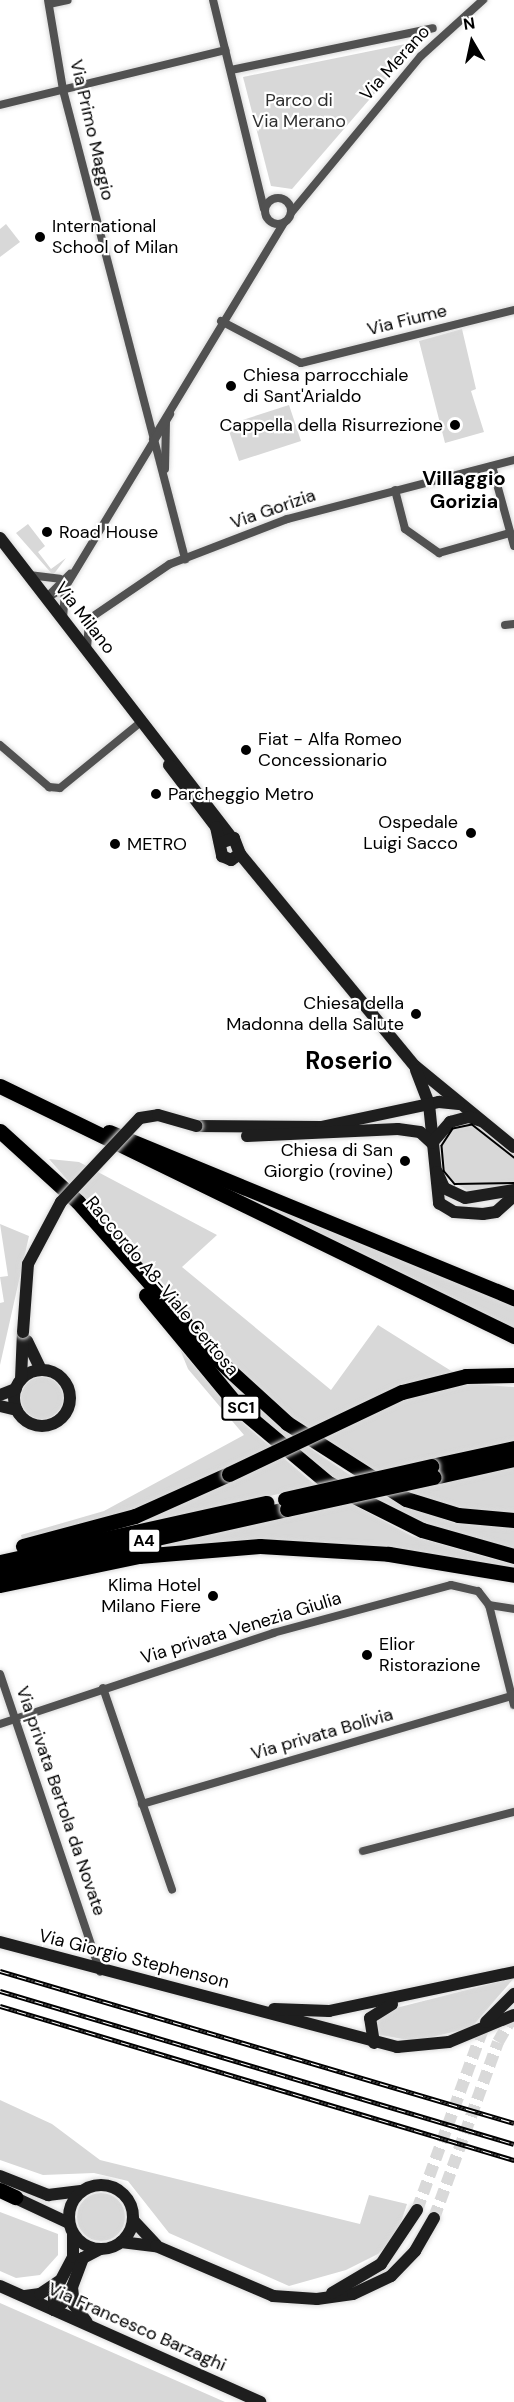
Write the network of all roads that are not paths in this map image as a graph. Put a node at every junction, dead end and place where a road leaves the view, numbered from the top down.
1 (68, 0) edge
2 (213, 0) edge
3 (483, 0) edge
4 (48, 2) edge
5 (433, 28) dead end
6 (225, 50) junction
7 (231, 70) junction
8 (63, 90) junction
9 (0, 105) edge
10 (315, 180) junction
11 (261, 187) junction
12 (280, 199) junction
13 (264, 210) junction
14 (291, 213) junction
15 (269, 221) junction
16 (284, 223) junction
17 (269, 240) junction
18 (514, 310) edge
19 (221, 321) junction
20 (175, 400) junction
21 (166, 422) junction
22 (153, 440) junction
23 (514, 460) edge
24 (492, 466) junction
25 (164, 476) junction
26 (394, 490) junction
27 (510, 533) junction
28 (0, 537) edge
29 (514, 546) edge
30 (185, 559) junction
31 (29, 575) junction
32 (63, 583) junction
33 (47, 598) junction
34 (63, 619) junction
35 (87, 649) junction
36 (141, 722) junction
37 (0, 745) edge
38 (226, 840) junction
39 (240, 854) junction
40 (414, 1066) junction
41 (0, 1084) edge
42 (429, 1104) junction
43 (466, 1107) junction
44 (388, 1115) junction
45 (490, 1125) junction
46 (196, 1126) junction
47 (410, 1130) junction
48 (0, 1131) edge
49 (432, 1143) junction
50 (514, 1146) edge
51 (434, 1159) junction
52 (38, 1166) junction
53 (514, 1190) edge
54 (514, 1196) edge
55 (514, 1298) edge
56 (23, 1332) junction
57 (514, 1336) edge
58 (41, 1370) junction
59 (514, 1375) edge
60 (19, 1384) junction
61 (0, 1395) edge
62 (0, 1406) edge
63 (17, 1410) junction
64 (514, 1448) edge
65 (514, 1459) edge
66 (432, 1471) junction
67 (286, 1504) junction
68 (514, 1520) edge
69 (0, 1552) edge
70 (514, 1556) edge
71 (0, 1562) edge
72 (0, 1573) edge
73 (514, 1575) edge
74 (0, 1585) edge
75 (489, 1605) junction
76 (514, 1609) edge
77 (0, 1674) edge
78 (103, 1688) junction
79 (512, 1696) junction
80 (514, 1705) edge
81 (16, 1718) junction
82 (0, 1724) edge
83 (142, 1804) junction
84 (514, 1812) edge
85 (363, 1851) dead end
86 (172, 1890) dead end
87 (0, 1942) edge
88 (514, 1972) edge
89 (100, 1973) junction
90 (456, 1985) junction
91 (514, 1994) edge
92 (261, 2009) junction
93 (514, 2015) edge
94 (486, 2022) tunnel mouth
95 (374, 2043) junction
96 (0, 2176) edge
97 (85, 2189) junction
98 (0, 2191) edge
99 (15, 2197) joint
100 (417, 2210) tunnel mouth
101 (434, 2218) tunnel mouth
102 (133, 2220) junction
103 (71, 2228) junction
104 (121, 2242) junction
105 (156, 2246) junction
106 (101, 2249) junction
107 (59, 2282) junction
108 (0, 2286) edge
109 (72, 2287) junction
110 (24, 2296) junction
111 (317, 2300) junction
112 (54, 2310) junction
113 (93, 2327) junction
114 (260, 2402) edge

1 - 4 street
2 - 6 street
3 - 10 street, Via Merano
4 - 8 street, Via Primo Maggio
5 - 7 street
6 - 7 street
6 - 8 street
7 - 11 street
8 - 9 street
8 - 22 street, Via Primo Maggio
10 - 12 street
10 - 14 street
11 - 12 street
11 - 13 street
12 - 13 street
12 - 14 street
13 - 15 street
14 - 16 street
15 - 16 street
15 - 17 street
16 - 17 street
17 - 19 street
18 - 19 street, Via Fiume
19 - 20 street
20 - 21 street
20 - 22 street
21 - 22 street
21 - 25 street, Via Primo Maggio
22 - 25 street, Via Primo Maggio
22 - 32 street
23 - 24 street, Via Gorizia
24 - 26 street, Via Gorizia
24 - 27 street
25 - 30 street, Via Primo Maggio
26 - 27 street
26 - 30 street, Via Gorizia
27 - 29 street
28 - 31 street, Via Milano
30 - 35 street, Via Gorizia
31 - 32 street
31 - 33 street, Via Milano
32 - 33 street
32 - 34 street
33 - 34 street, Via Milano
34 - 35 street, Via Milano
35 - 36 street, Via Milano
36 - 37 street
36 - 38 street, Via Milano
38 - 39 street, Via Milano
38 - 39 street
39 - 40 street
40 - 42 street
40 - 43 street
41 - 55 highway
41 - 57 highway
42 - 43 street
42 - 44 street
42 - 49 street
43 - 45 street
44 - 46 street
44 - 47 street
45 - 49 street
45 - 50 street
46 - 47 street
46 - 56 street, bridge
47 - 49 street
48 - 52 highway
49 - 51 street
51 - 53 street
51 - 54 street
52 - 68 highway
52 - 70 highway, Raccordo A8-Viale Certosa / SC1
56 - 58 street
56 - 60 street
58 - 60 street
58 - 63 street
59 - 69 highway, bridge
60 - 61 street
60 - 63 street
62 - 63 street
64 - 66 highway, A4
65 - 66 highway, A4
66 - 67 highway, A4, bridge
67 - 71 highway, A4
67 - 72 highway, A4
73 - 74 highway
75 - 76 street
75 - 78 street, Via privata Venezia Giulia
75 - 79 street
77 - 81 street, Via privata Bertola da Novate
78 - 81 street, Via privata Venezia Giulia
78 - 83 street
79 - 80 street
79 - 83 street, Via privata Bolivia
81 - 82 street, Via privata Venezia Giulia
81 - 89 street, Via privata Bertola da Novate
83 - 86 street
84 - 85 street
87 - 89 street, Via Giorgio Stephenson
88 - 90 street, Via Giorgio Stephenson
89 - 92 street, Via Giorgio Stephenson
90 - 92 street, Via Giorgio Stephenson
90 - 95 street
91 - 94 street
92 - 95 street, Via Giorgio Stephenson
93 - 95 street, Via Giorgio Stephenson
96 - 97 street
97 - 102 street
97 - 103 street
98 - 99 highway
99 - 103 street
100 - 111 street
101 - 111 street
102 - 104 street
102 - 105 street
103 - 106 street
103 - 107 street
104 - 105 street
104 - 106 street
105 - 111 street
106 - 109 street
107 - 110 street
107 - 112 street
108 - 110 street, Via Francesco Barzaghi
109 - 112 street
109 - 113 street
110 - 112 street, Via Francesco Barzaghi
112 - 113 street, Via Francesco Barzaghi
113 - 114 street, Via Francesco Barzaghi

